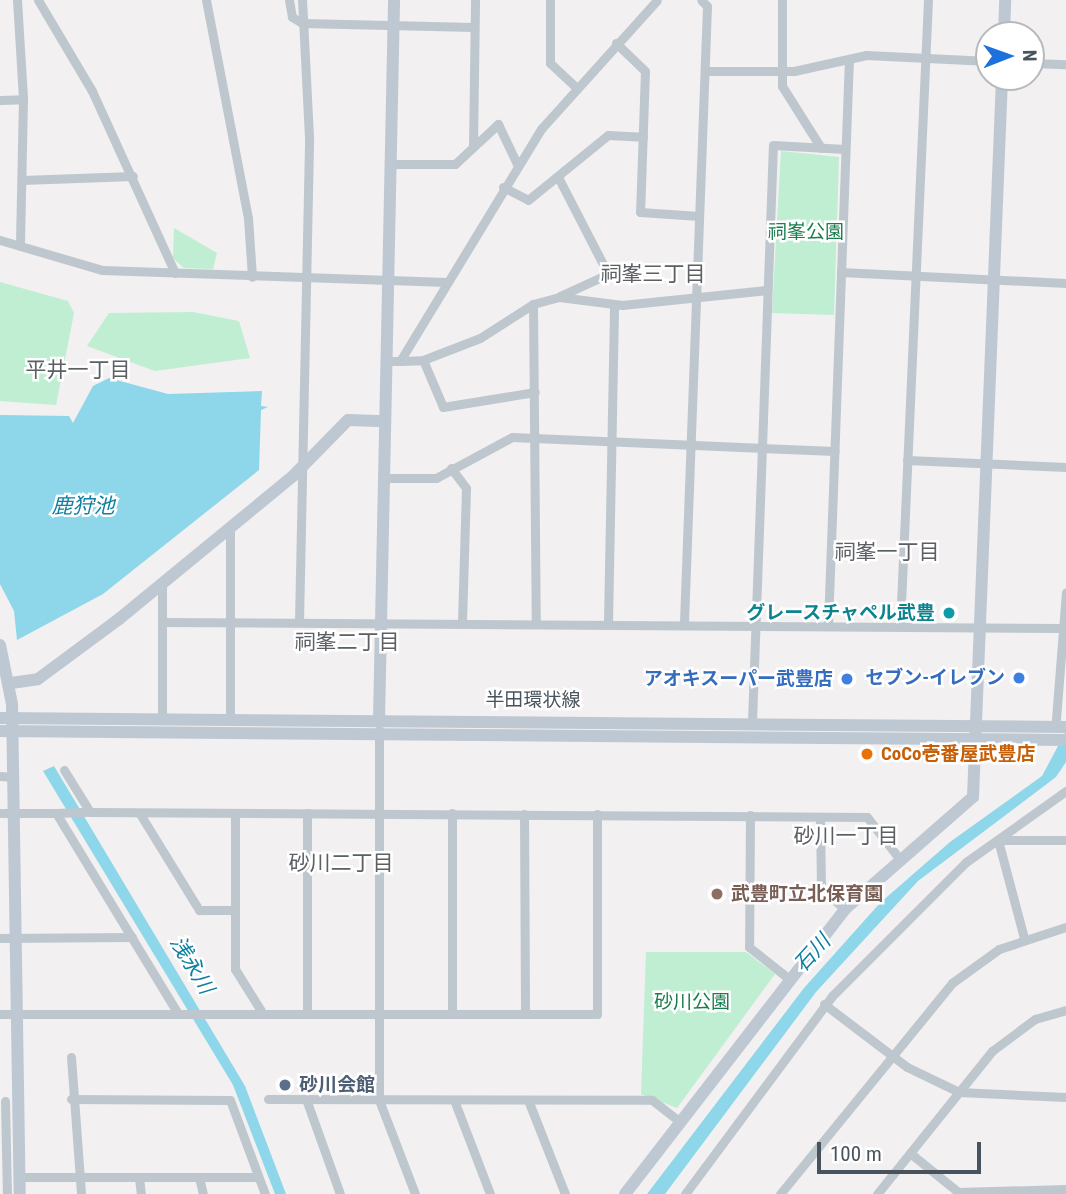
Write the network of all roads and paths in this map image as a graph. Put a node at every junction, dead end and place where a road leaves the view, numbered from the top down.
1 (17, 0) edge
2 (38, 0) edge
3 (206, 0) edge
4 (289, 0) edge
5 (302, 0) edge
6 (394, 0) edge
7 (475, 0) edge
8 (550, 0) edge
9 (656, 0) edge
10 (701, 0) edge
11 (782, 0) edge
12 (928, 0) edge
13 (1005, 0) edge
14 (1004, 21) edge
15 (302, 23) junction
16 (394, 25) junction
17 (474, 27) junction
18 (616, 43) junction
19 (925, 58) junction
20 (849, 59) junction
21 (975, 60) edge
22 (1045, 63) edge
23 (1066, 64) edge
24 (705, 71) junction
25 (780, 72) junction
26 (575, 86) junction
27 (1001, 91) edge
28 (23, 99) junction
29 (0, 100) edge
30 (643, 137) junction
31 (472, 147) junction
32 (821, 148) junction
33 (845, 149) junction
34 (392, 164) junction
35 (517, 164) junction
36 (133, 176) junction
37 (558, 177) junction
38 (22, 180) junction
39 (503, 187) junction
40 (699, 215) junction
41 (0, 240) edge
42 (20, 246) junction
43 (841, 272) junction
44 (175, 274) junction
45 (915, 276) junction
46 (253, 277) junction
47 (993, 279) junction
48 (305, 280) junction
49 (389, 282) junction
50 (447, 282) junction
51 (1066, 283) edge
52 (767, 290) junction
53 (559, 297) junction
54 (695, 299) junction
55 (533, 304) junction
56 (614, 304) junction
57 (423, 360) junction
58 (394, 361) junction
59 (535, 392) junction
60 (385, 421) junction
61 (537, 438) junction
62 (610, 441) junction
63 (690, 445) junction
64 (761, 448) junction
65 (835, 451) junction
66 (907, 460) junction
67 (984, 464) junction
68 (1066, 467) edge
69 (300, 468) junction
70 (451, 468) junction
71 (384, 478) junction
72 (230, 528) junction
73 (162, 583) junction
74 (1066, 592) edge
75 (162, 622) junction
76 (231, 622) junction
77 (299, 622) junction
78 (381, 622) junction
79 (462, 622) junction
80 (536, 622) junction
81 (608, 622) junction
82 (684, 622) junction
83 (755, 624) junction
84 (828, 625) junction
85 (900, 626) junction
86 (977, 628) junction
87 (1062, 628) junction
88 (0, 645) edge
89 (11, 682) junction
90 (230, 718) junction
91 (162, 719) junction
92 (752, 722) junction
93 (1060, 724) edge
94 (6, 725) edge
95 (379, 726) junction
96 (974, 731) junction
97 (1066, 740) edge
98 (64, 770) dead end
99 (6, 776) edge
100 (1066, 791) edge
101 (90, 812) junction
102 (7, 813) edge
103 (57, 813) junction
104 (235, 813) junction
105 (307, 813) junction
106 (379, 813) junction
107 (452, 813) junction
108 (140, 814) junction
109 (524, 814) junction
110 (597, 814) junction
111 (750, 815) junction
112 (820, 817) junction
113 (998, 840) junction
114 (1066, 840) edge
115 (898, 857) junction
116 (845, 909) junction
117 (234, 910) junction
118 (1066, 927) edge
119 (132, 937) junction
120 (0, 938) edge
121 (15, 938) junction
122 (1024, 938) junction
123 (788, 978) junction
124 (824, 1004) junction
125 (1066, 1010) edge
126 (15, 1013) junction
127 (307, 1013) junction
128 (0, 1014) edge
129 (178, 1014) junction
130 (262, 1014) junction
131 (379, 1014) junction
132 (452, 1014) junction
133 (525, 1014) junction
134 (892, 1054) junction
135 (71, 1057) dead end
136 (959, 1092) junction
137 (1066, 1097) edge
138 (71, 1099) junction
139 (268, 1099) dead end
140 (306, 1099) junction
141 (379, 1100) junction
142 (454, 1100) junction
143 (528, 1100) junction
144 (7, 1101) edge
145 (678, 1120) junction
146 (910, 1153) junction
147 (79, 1176) junction
148 (20, 1177) junction
149 (199, 1177) junction
150 (258, 1177) junction
151 (139, 1178) junction
152 (1066, 1189) edge
153 (969, 1193) edge
154 (7, 1194) edge
155 (20, 1194) edge
156 (81, 1194) edge
157 (142, 1194) edge
158 (203, 1194) edge
159 (265, 1194) edge
160 (340, 1194) edge
161 (415, 1194) edge
162 (489, 1194) edge
163 (565, 1194) edge
164 (625, 1194) edge
165 (685, 1194) edge
166 (780, 1194) edge
167 (877, 1194) edge

1 - 28 street
2 - 36 street
3 - 46 street
4 - 15 street
5 - 15 street
6 - 16 street
7 - 17 street
8 - 26 street
9 - 18 street
10 - 24 street
11 - 25 street
12 - 19 street
13 - 14 street
15 - 16 street
15 - 48 street
16 - 17 street
16 - 34 street
17 - 31 street
18 - 26 street
18 - 30 street
19 - 20 street
19 - 21 street
19 - 45 street
20 - 25 street
20 - 33 street
22 - 23 street
24 - 25 street
24 - 40 street
25 - 32 street
26 - 35 street
27 - 47 street
28 - 29 street
28 - 38 street
30 - 37 street
30 - 40 street
31 - 34 street
31 - 35 street
32 - 33 street
32 - 52 street
33 - 43 street
34 - 49 street
35 - 39 street
36 - 38 street
36 - 44 street
37 - 39 street
37 - 53 street
38 - 42 street
39 - 50 street
40 - 54 street
41 - 42 street
42 - 44 street
43 - 45 street
43 - 65 street
44 - 46 street
45 - 47 street
45 - 66 street
46 - 48 street
47 - 51 street
47 - 67 street
48 - 49 street
48 - 69 street
49 - 50 street
49 - 58 street
50 - 58 street
52 - 54 street
52 - 64 street
53 - 55 street
53 - 56 street
54 - 56 street
54 - 63 street
55 - 57 street
55 - 59 street
56 - 62 street
57 - 58 street
57 - 59 street
58 - 60 street
59 - 61 street
60 - 69 street
60 - 71 street
61 - 62 street
61 - 70 street
61 - 80 street
62 - 63 street
62 - 81 street
63 - 64 street
63 - 82 street
64 - 65 street
64 - 83 street
65 - 84 street
66 - 67 street
66 - 85 street
67 - 68 street
67 - 86 street
69 - 72 street
69 - 77 street
70 - 71 street
70 - 79 street
71 - 78 street
72 - 73 street
72 - 76 street
73 - 75 street
73 - 89 street
74 - 87 street
75 - 76 street
75 - 91 street
76 - 77 street
76 - 90 street
77 - 78 street
78 - 79 street
78 - 95 street
79 - 80 street
80 - 81 street
81 - 82 street
82 - 83 street
83 - 84 street
83 - 92 street
84 - 85 street
85 - 86 street
86 - 87 street
86 - 96 street
87 - 93 street
88 - 89 street
89 - 94 street
90 - 91 street, 半田環状線
90 - 95 street, 半田環状線
91 - 94 street, 半田環状線
92 - 95 street, 半田環状線
92 - 96 street, 半田環状線
93 - 96 street, 半田環状線
94 - 95 street, 半田環状線
94 - 99 street
95 - 96 street, 半田環状線
95 - 106 street
96 - 97 street, 半田環状線
96 - 115 street
98 - 101 street
99 - 102 street
100 - 113 street
101 - 103 street
101 - 108 street
102 - 103 street
102 - 121 street
103 - 119 street
104 - 105 street
104 - 108 street
104 - 117 street
105 - 106 street
105 - 127 street
106 - 107 street
106 - 131 street
107 - 109 street
107 - 132 street
108 - 117 street
109 - 110 street
109 - 133 street
110 - 111 street
110 - 133 street
111 - 112 street
111 - 123 street
112 - 115 street
112 - 116 street
113 - 114 street
113 - 122 street
113 - 124 street
115 - 116 street
116 - 123 street
117 - 130 street
118 - 122 street
119 - 121 street
119 - 129 street
120 - 121 street
121 - 126 street
122 - 134 street
123 - 145 street
124 - 134 street
124 - 165 street
125 - 136 street
126 - 128 street
126 - 129 street
126 - 144 street
127 - 130 street
127 - 131 street
129 - 130 street
131 - 132 street
131 - 141 street
132 - 133 street
134 - 136 street
134 - 166 street
135 - 138 street
136 - 137 street
136 - 146 street
138 - 147 street
138 - 150 street
139 - 140 street
140 - 141 street
140 - 160 street
141 - 142 street
141 - 161 street
142 - 143 street
142 - 162 street
143 - 145 street
143 - 163 street
144 - 148 street
144 - 154 street
145 - 164 street
146 - 153 street
146 - 167 street
147 - 148 street
147 - 151 street
147 - 156 street
148 - 155 street
149 - 150 street
149 - 151 street
149 - 158 street
150 - 159 street
151 - 157 street
152 - 153 street

